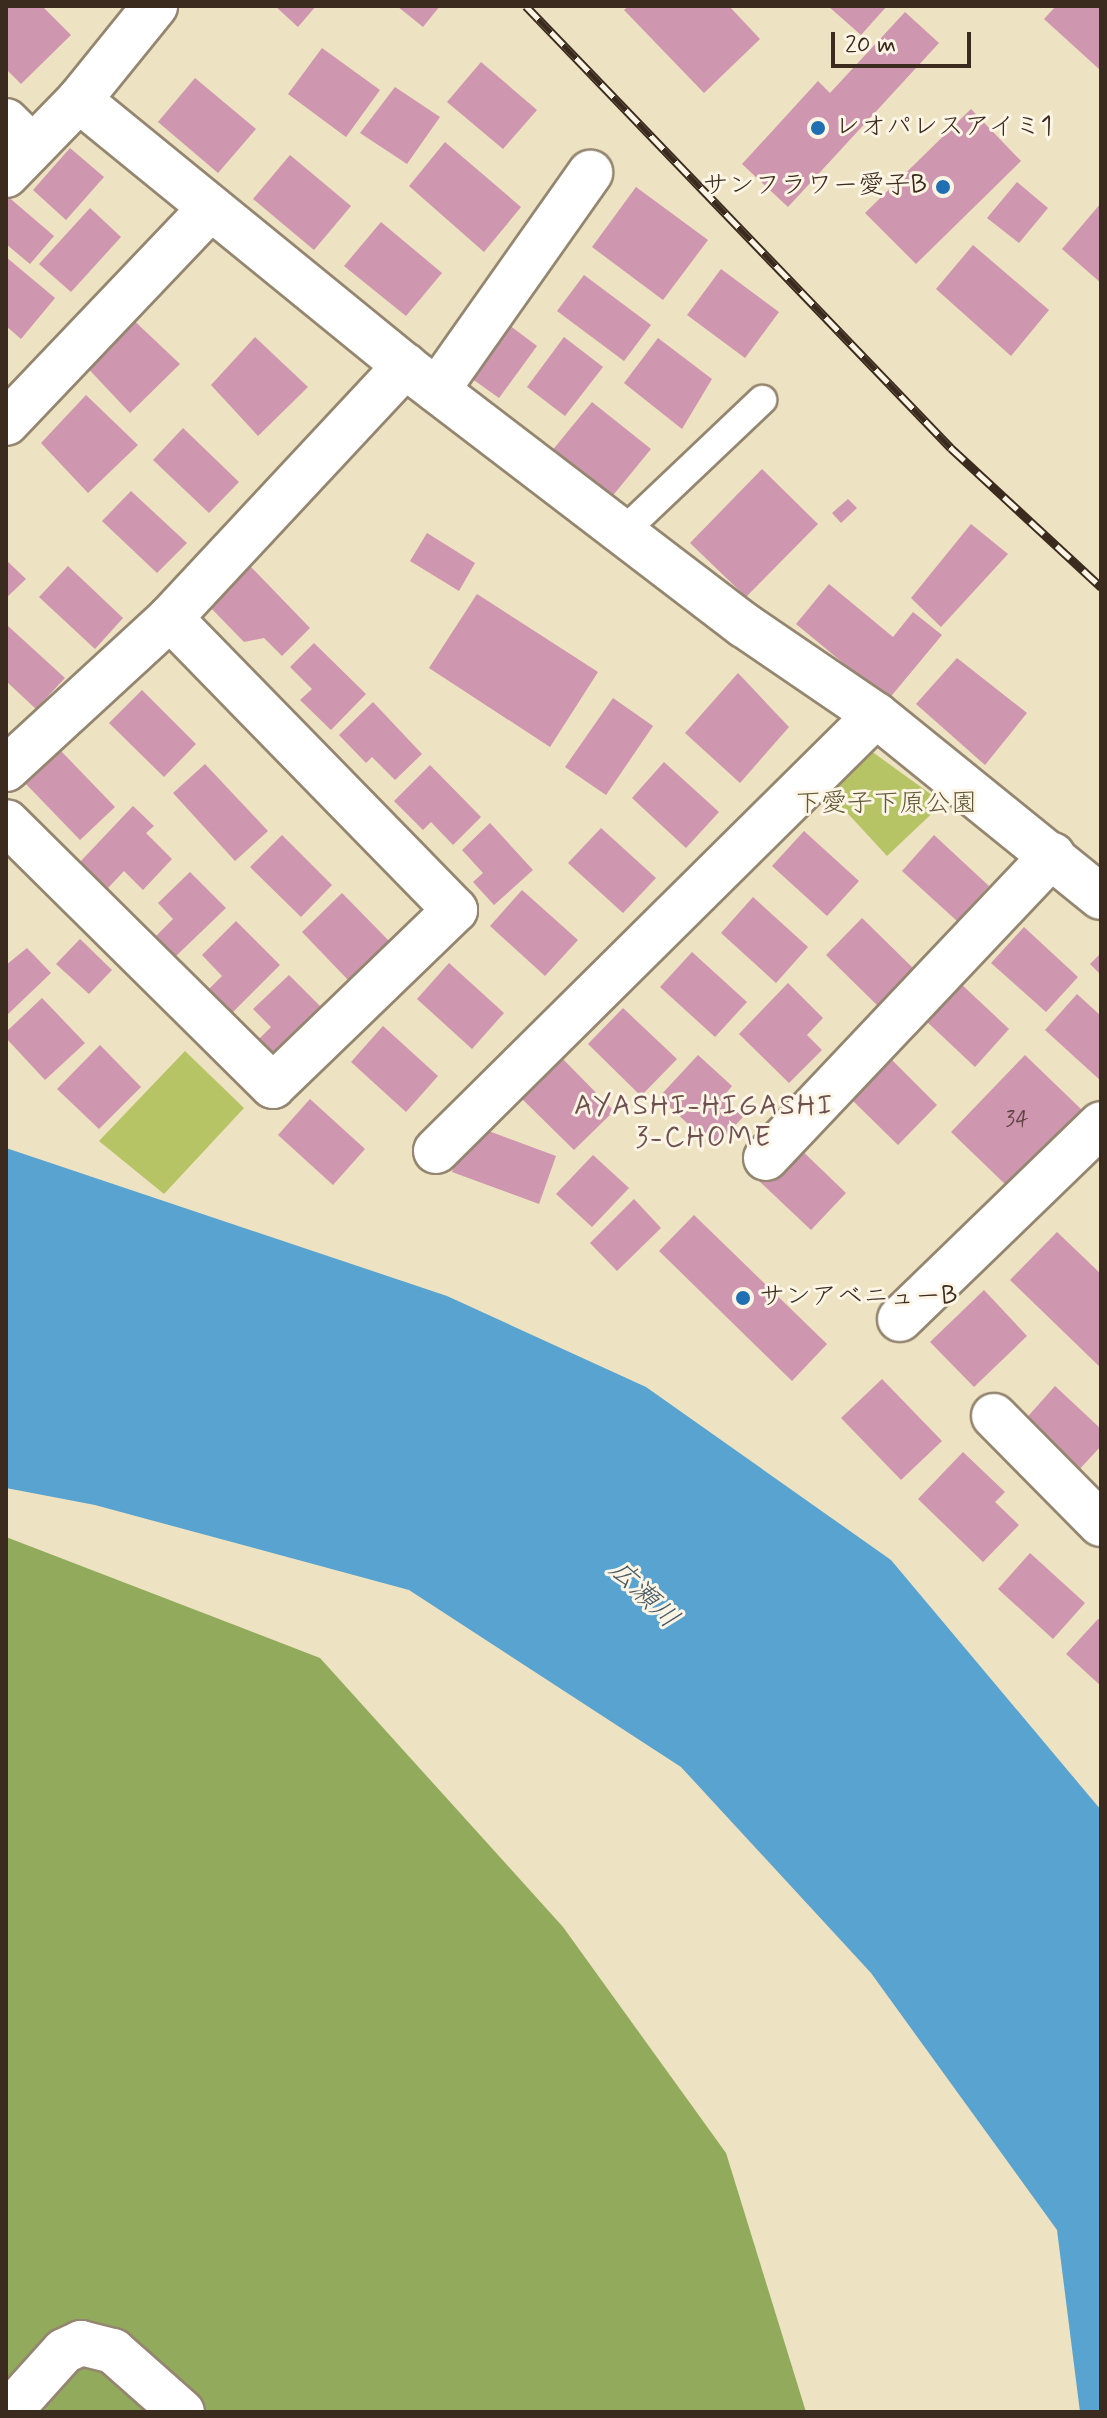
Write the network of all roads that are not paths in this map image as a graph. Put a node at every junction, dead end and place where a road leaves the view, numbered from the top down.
1 (155, 6) edge
2 (79, 100) junction
3 (15, 148) edge
4 (590, 173) dead end
5 (211, 208) junction
6 (421, 378) junction
7 (762, 400) dead end
8 (6, 423) edge
9 (623, 532) junction
10 (170, 618) junction
11 (876, 715) junction
12 (6, 769) edge
13 (6, 822) edge
14 (1053, 855) junction
15 (1101, 897) edge
16 (1101, 1124) edge
17 (436, 1151) dead end
18 (766, 1158) dead end
19 (900, 1319) dead end
20 (994, 1416) dead end
21 (1097, 1510) edge
22 (9, 2412) edge
23 (182, 2412) edge

1 - 2 street
2 - 3 street
2 - 5 street
4 - 6 street
5 - 6 street
5 - 8 street
6 - 9 street
6 - 10 street
7 - 9 lane
9 - 11 street
10 - 12 street
10 - 13 street
11 - 14 street
11 - 17 street
14 - 15 street
14 - 18 street
16 - 19 street
20 - 21 street
22 - 23 street

